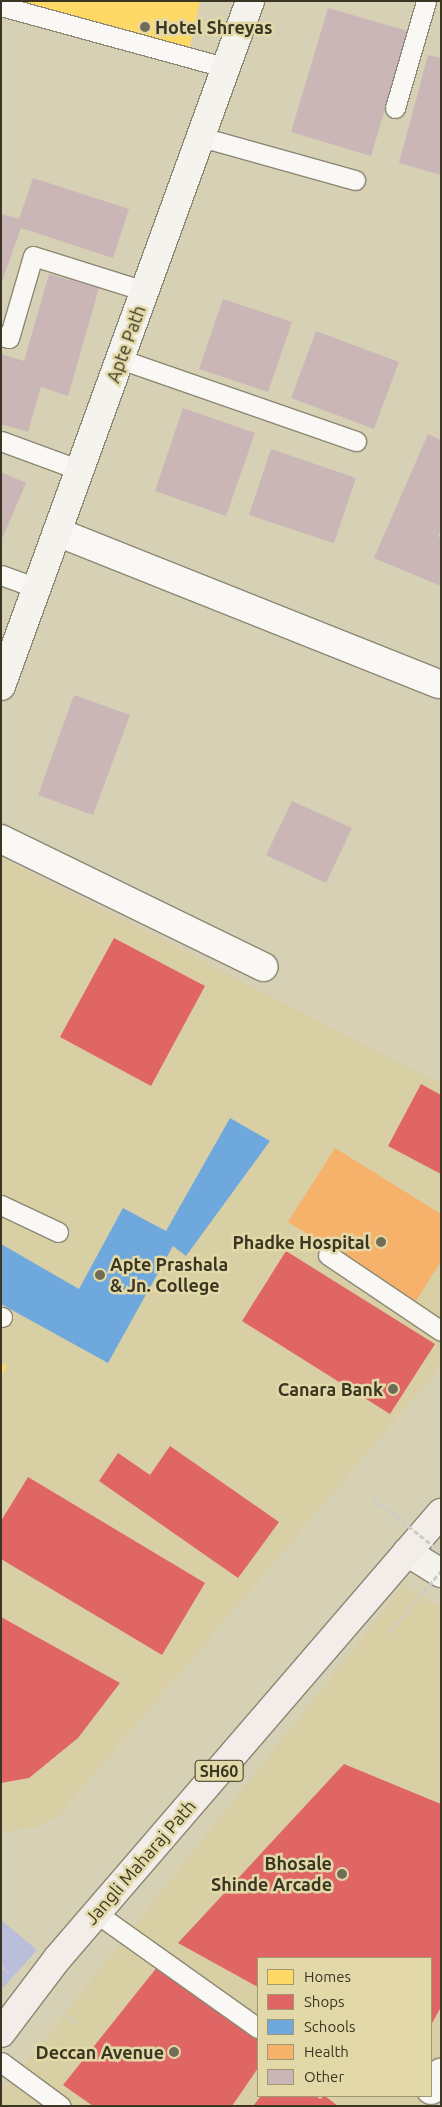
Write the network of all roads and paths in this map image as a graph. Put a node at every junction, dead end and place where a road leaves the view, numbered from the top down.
1 (250, 1) edge
2 (426, 1) edge
3 (1, 6) edge
4 (226, 68) junction
5 (395, 108) dead end
6 (202, 137) junction
7 (355, 180) dead end
8 (145, 291) junction
9 (1, 336) edge
10 (120, 359) junction
11 (1, 441) edge
12 (356, 441) dead end
13 (80, 470) junction
14 (57, 532) junction
15 (1, 575) edge
16 (37, 588) junction
17 (439, 684) dead end
18 (1, 686) edge
19 (1, 839) edge
20 (264, 967) dead end
21 (1, 1205) edge
22 (58, 1232) dead end
23 (328, 1255) dead end
24 (441, 1331) edge
25 (373, 1498) dead end
26 (441, 1513) edge
27 (407, 1552) junction
28 (441, 1552) edge
29 (441, 1572) edge
30 (390, 1631) dead end
31 (96, 1913) junction
32 (62, 2013) dead end
33 (76, 2022) dead end
34 (257, 2027) edge
35 (1, 2033) edge
36 (1, 2062) edge
37 (441, 2073) edge
38 (432, 2088) edge
39 (61, 2106) edge

1 - 4 street, Apte Path
2 - 5 lane
3 - 4 lane
4 - 6 street, Apte Path
6 - 7 lane
6 - 8 street, Apte Path
8 - 9 lane
8 - 10 street, Apte Path
10 - 12 lane
10 - 13 street, Apte Path
11 - 13 lane
13 - 14 street, Apte Path
14 - 16 street, Apte Path
14 - 17 street
15 - 16 lane
16 - 18 street, Apte Path
19 - 20 street
21 - 22 lane
23 - 24 lane
25 - 28 path, bridge
26 - 27 main road, Jangli Maharaj Path / SH60
27 - 29 street
27 - 31 main road, Jangli Maharaj Path / SH60
29 - 30 path, bridge
31 - 34 lane
31 - 35 main road, Jangli Maharaj Path / SH60
32 - 33 path
36 - 39 lane
37 - 38 street

